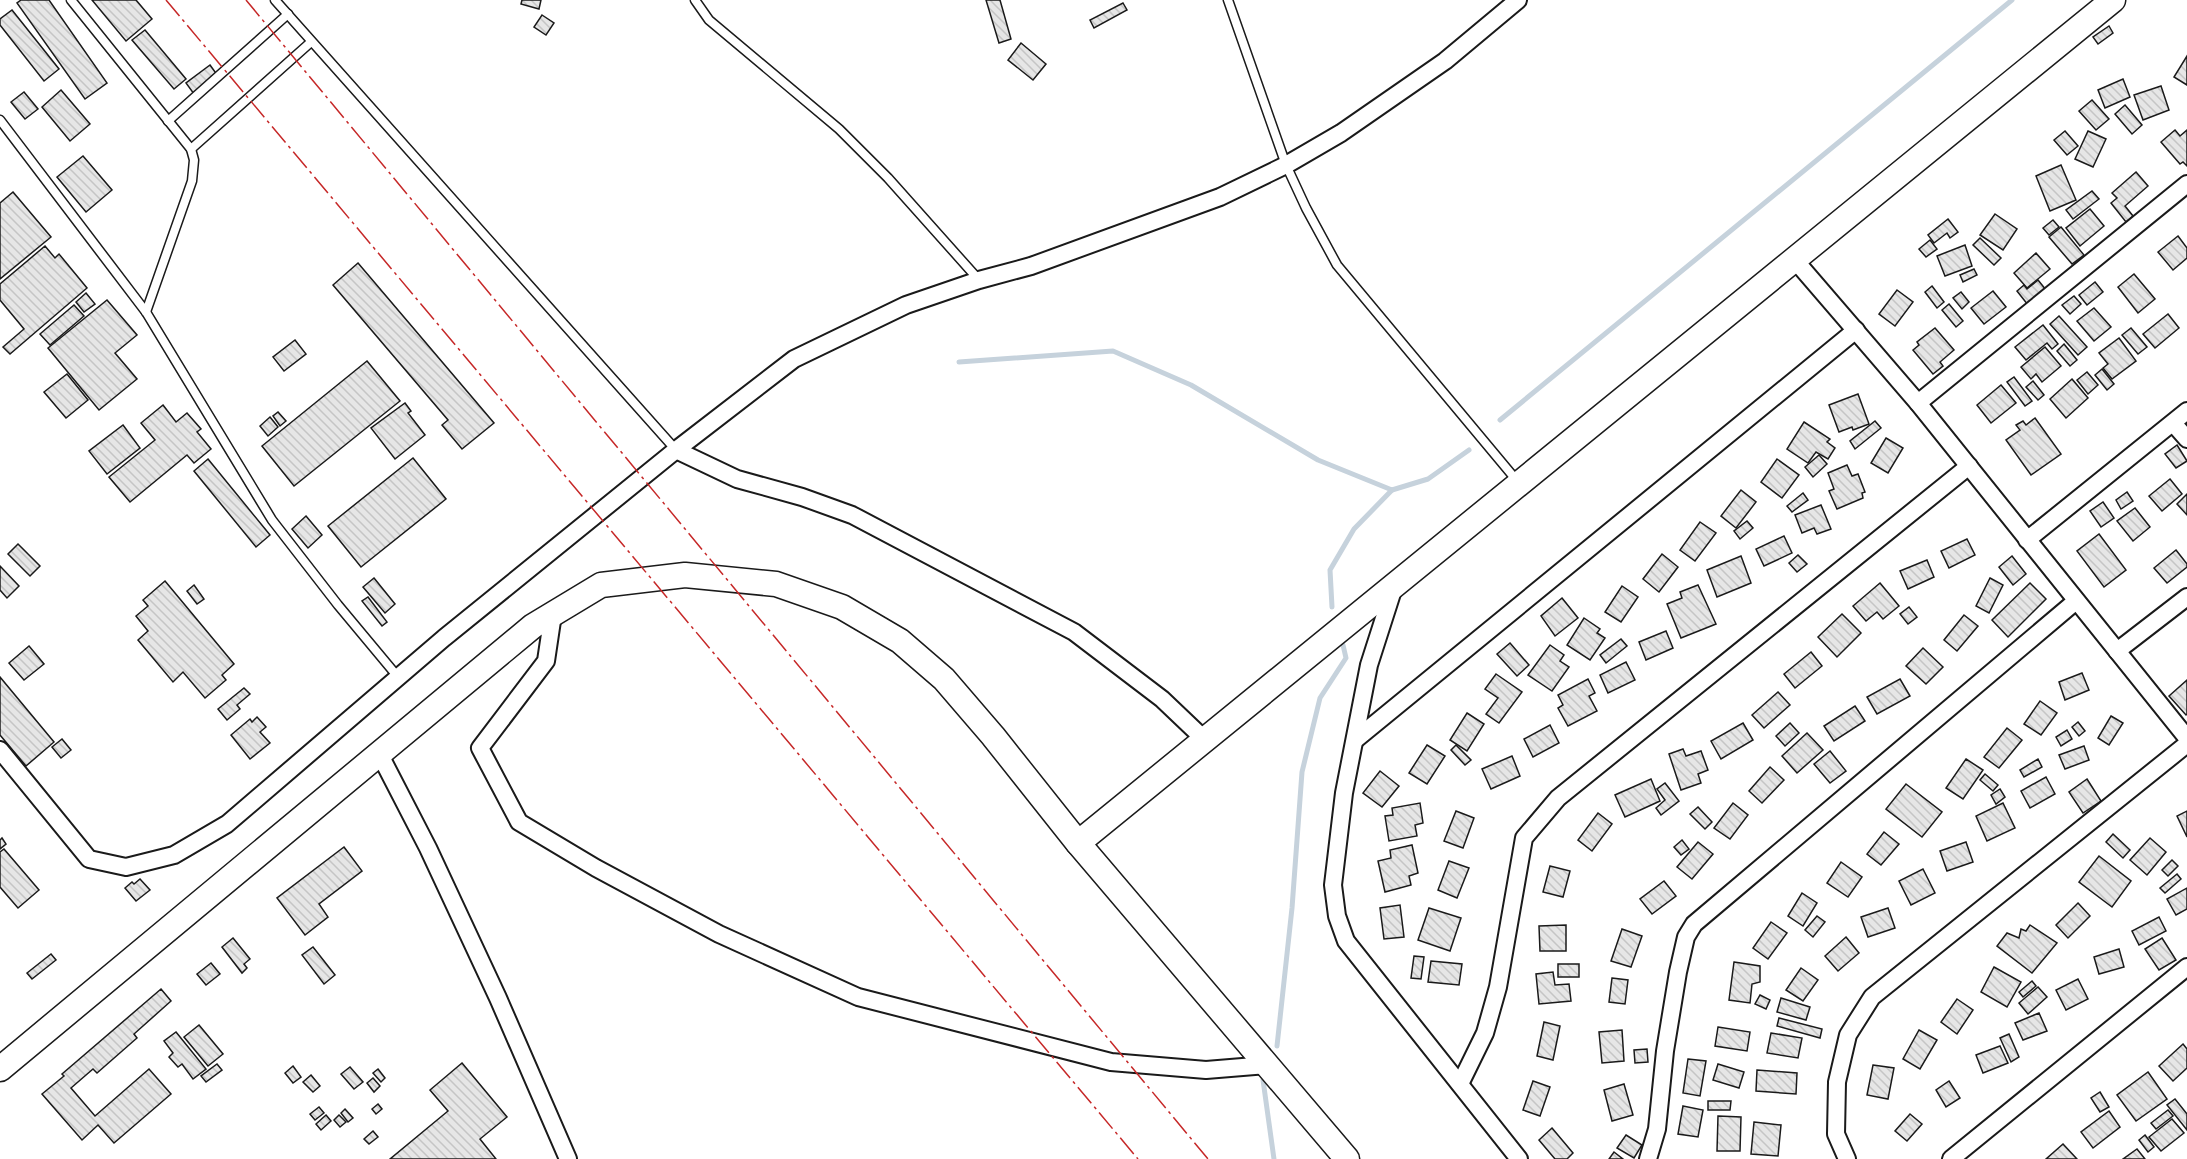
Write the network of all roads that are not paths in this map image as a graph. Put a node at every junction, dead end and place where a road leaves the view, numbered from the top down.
1 (71, 0) edge
2 (275, 0) edge
3 (695, 0) edge
4 (1228, 0) edge
5 (1518, 0) edge
6 (2113, 0) edge
7 (288, 14) junction
8 (311, 42) junction
9 (0, 120) edge
10 (168, 121) junction
11 (191, 148) junction
12 (1286, 165) junction
13 (2187, 184) edge
14 (1794, 259) junction
15 (979, 280) junction
16 (146, 312) junction
17 (1856, 330) junction
18 (1918, 403) junction
19 (2187, 411) edge
20 (2173, 423) junction
21 (2187, 439) edge
22 (676, 450) junction
23 (1969, 466) junction
24 (1518, 483) junction
25 (2027, 540) junction
26 (1395, 583) junction
27 (2187, 597) edge
28 (2076, 601) junction
29 (553, 614) junction
30 (2117, 651) junction
31 (398, 677) junction
32 (2187, 738) edge
33 (1204, 739) junction
34 (1355, 740) junction
35 (2187, 744) edge
36 (0, 750) edge
37 (380, 753) junction
38 (1078, 843) junction
39 (2187, 967) edge
40 (1268, 1065) junction
41 (0, 1069) edge
42 (1460, 1084) junction
43 (568, 1159) edge
44 (1347, 1159) edge
45 (1519, 1159) edge
46 (1648, 1159) edge
47 (1847, 1159) edge
48 (1951, 1159) edge

1 - 10 lane
2 - 7 lane
3 - 15 lane
4 - 12 lane
5 - 12 street
6 - 14 street
7 - 8 lane
7 - 10 lane
8 - 11 lane
8 - 22 lane
9 - 16 lane
10 - 11 lane
11 - 16 lane
12 - 15 street
12 - 24 lane
13 - 18 street
14 - 17 street
14 - 24 street
15 - 22 street
16 - 31 lane
17 - 18 street
17 - 34 street
18 - 23 street
19 - 20 street
20 - 21 street
20 - 25 street
22 - 31 street
22 - 33 street
23 - 25 street
23 - 42 street
24 - 26 street
25 - 28 street
26 - 33 street
26 - 34 street
27 - 30 street
28 - 30 street
28 - 46 street
29 - 37 street
29 - 38 street
29 - 40 street
30 - 32 street
31 - 36 street
33 - 38 street
34 - 42 street
35 - 47 street
37 - 41 street
37 - 43 street
38 - 40 street
39 - 48 street
40 - 44 street
42 - 45 street

